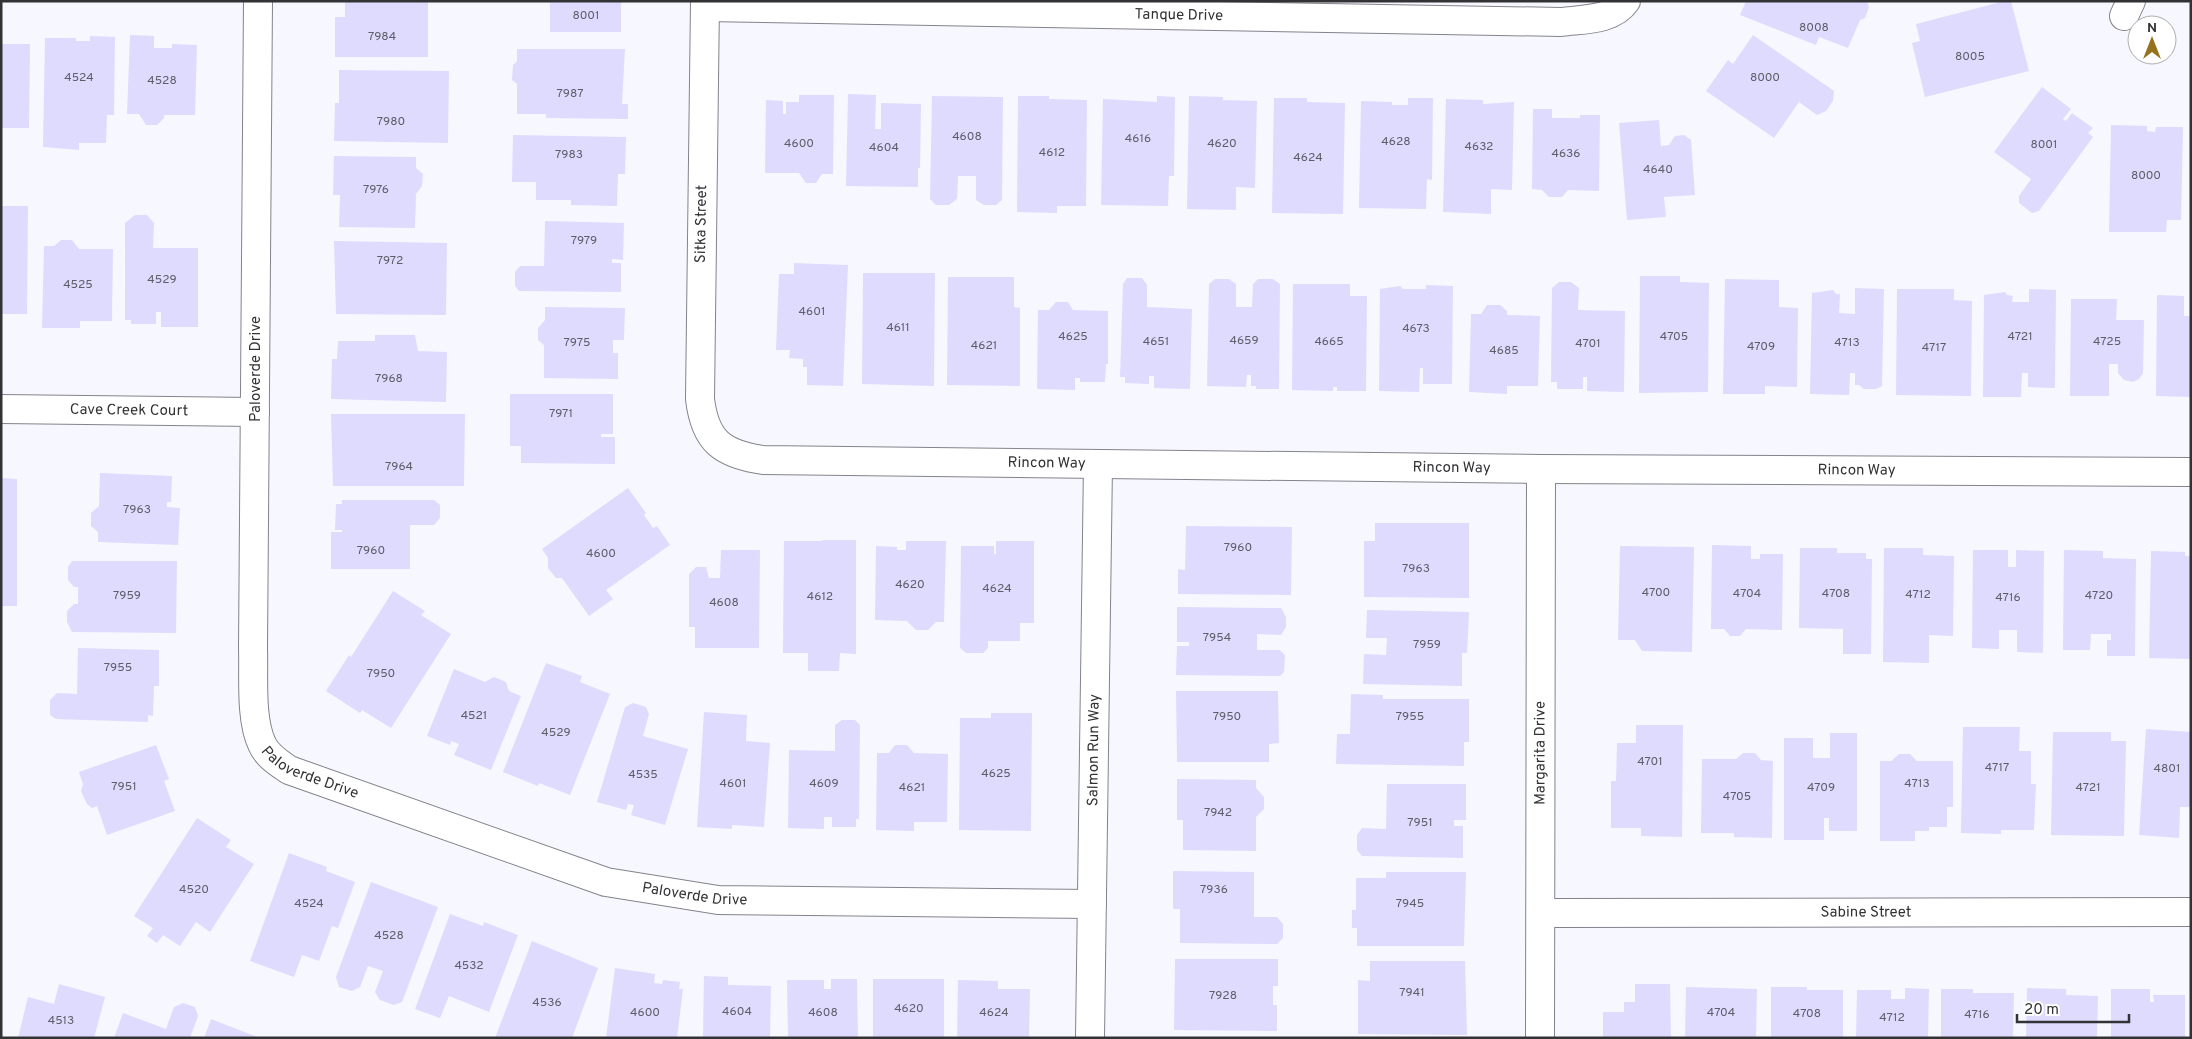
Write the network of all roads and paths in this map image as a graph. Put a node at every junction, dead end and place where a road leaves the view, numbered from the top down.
1 (258, 1) edge
2 (1626, 1) edge
3 (705, 4) edge
4 (1, 409) edge
5 (255, 412) junction
6 (716, 443) joint
7 (1098, 464) junction
8 (1541, 469) junction
9 (2191, 472) edge
10 (1092, 904) junction
11 (2191, 912) edge
12 (1541, 913) junction
13 (1090, 1038) edge
14 (1540, 1038) edge

1 - 5 street, Paloverde Drive
2 - 3 street, Tanque Drive
3 - 6 street, Sitka Street
4 - 5 street, Cave Creek Court
5 - 10 street, Paloverde Drive
6 - 7 street, Rincon Way
7 - 8 street, Rincon Way
7 - 10 street, Salmon Run Way
8 - 9 street, Rincon Way
8 - 12 street, Margarita Drive
10 - 13 street, Salmon Run Way
11 - 12 street, Sabine Street
12 - 14 street, Margarita Drive

